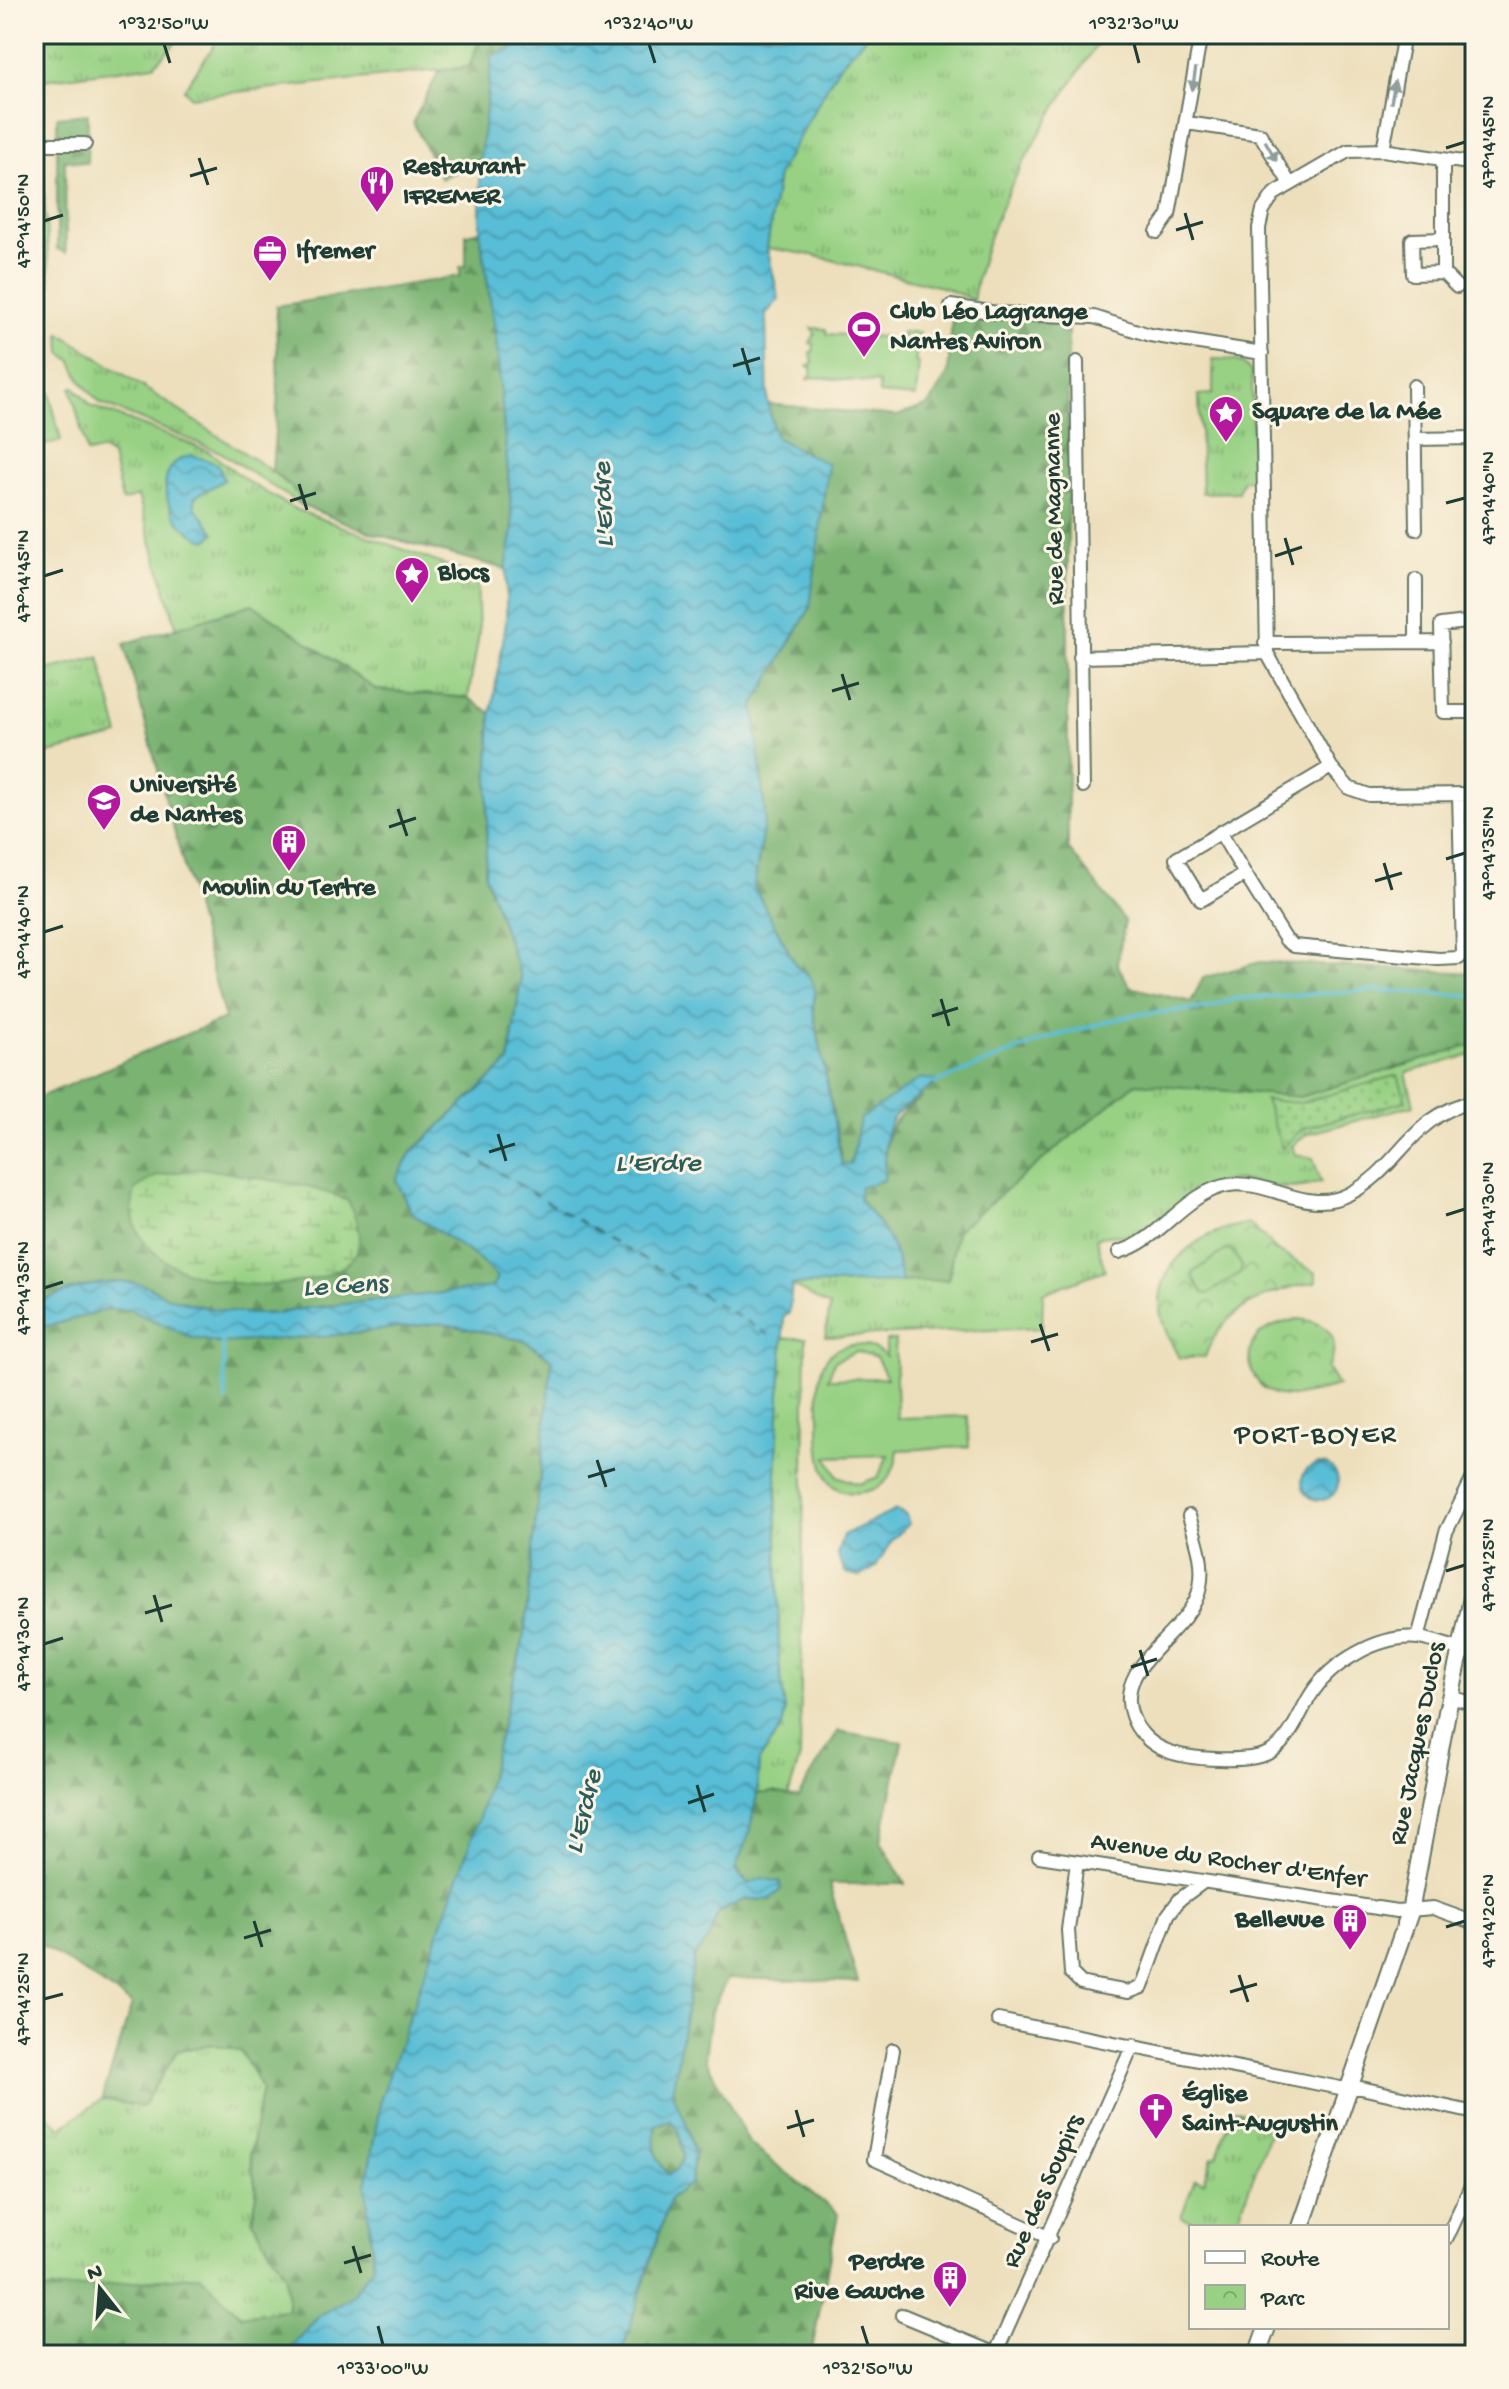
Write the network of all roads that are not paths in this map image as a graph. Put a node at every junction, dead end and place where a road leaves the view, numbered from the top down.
1 (1201, 34) edge
2 (1404, 34) edge
3 (1187, 123) junction
4 (34, 144) edge
5 (85, 144) dead end
6 (1383, 150) junction
7 (1443, 159) junction
8 (1475, 164) edge
9 (1290, 184) junction
10 (1157, 232) dead end
11 (1443, 239) junction
12 (1443, 273) junction
13 (1457, 287) dead end
14 (951, 306) dead end
15 (1262, 353) junction
16 (1077, 362) dead end
17 (1414, 386) dead end
18 (1475, 438) edge
19 (1415, 439) junction
20 (1416, 529) dead end
21 (1416, 580) dead end
22 (1475, 621) edge
23 (1416, 642) junction
24 (1442, 642) junction
25 (1266, 648) junction
26 (1080, 657) junction
27 (1475, 712) edge
28 (1331, 767) junction
29 (1083, 786) dead end
30 (1459, 794) junction
31 (1475, 794) edge
32 (1220, 832) junction
33 (1245, 874) junction
34 (1468, 893) edge
35 (1469, 915) edge
36 (1475, 1101) edge
37 (1119, 1252) dead end
38 (1475, 1474) edge
39 (1189, 1516) dead end
40 (1475, 1585) edge
41 (1418, 1638) junction
42 (1460, 1649) junction
43 (1450, 1697) junction
44 (1475, 1704) edge
45 (1039, 1856) dead end
46 (1077, 1862) junction
47 (1202, 1883) junction
48 (1410, 1912) junction
49 (1475, 1923) edge
50 (998, 2020) dead end
51 (1133, 2045) junction
52 (893, 2050) dead end
53 (1349, 2088) junction
54 (1475, 2113) edge
55 (1475, 2177) edge
56 (1471, 2201) edge
57 (1302, 2225) edge
58 (1449, 2235) edge
59 (1050, 2238) junction
60 (902, 2315) dead end
61 (1266, 2329) edge
62 (996, 2355) edge
63 (1257, 2355) edge

1 -> 3 street
6 -> 2 street
3 -> 9 street
3 - 10 street
4 - 5 street
6 - 7 street
6 - 9 street
7 - 8 street
7 - 11 street
9 - 15 street
11 - 12 street
11 - 12 street
12 - 13 street
14 - 15 street
15 - 25 street
16 - 26 street, Rue de Magnanne
17 - 19 street
18 - 19 street
19 - 20 street
21 - 23 street
22 - 24 street
23 - 24 street
23 - 25 street
24 - 27 street
25 - 26 street
25 - 28 street
26 - 29 street, Rue de Magnanne
28 - 30 street
28 - 32 street
30 - 31 street
30 - 34 street
32 - 33 street
32 - 33 street
33 - 35 street
34 - 35 street
36 - 37 street
38 - 41 street
39 - 41 street
40 - 42 street, Rue Jacques Duclos
41 - 42 street
42 - 43 street, Rue Jacques Duclos
43 - 44 street
43 - 48 street, Rue Jacques Duclos
45 - 46 street, Avenue du Rocher d'Enfer
46 - 47 street, Avenue du Rocher d'Enfer
46 - 47 street
47 - 48 street, Avenue du Rocher d'Enfer
48 - 49 street, Avenue du Rocher d'Enfer
48 - 53 street, Rue Jacques Duclos
50 - 51 street
51 - 53 street
51 - 59 street, Rue des Soupirs
52 - 59 street
53 - 54 street
53 - 57 street, Rue Jacques Duclos
55 - 56 street
56 - 58 street
59 - 62 street, Rue des Soupirs
60 - 62 street
61 - 63 street

